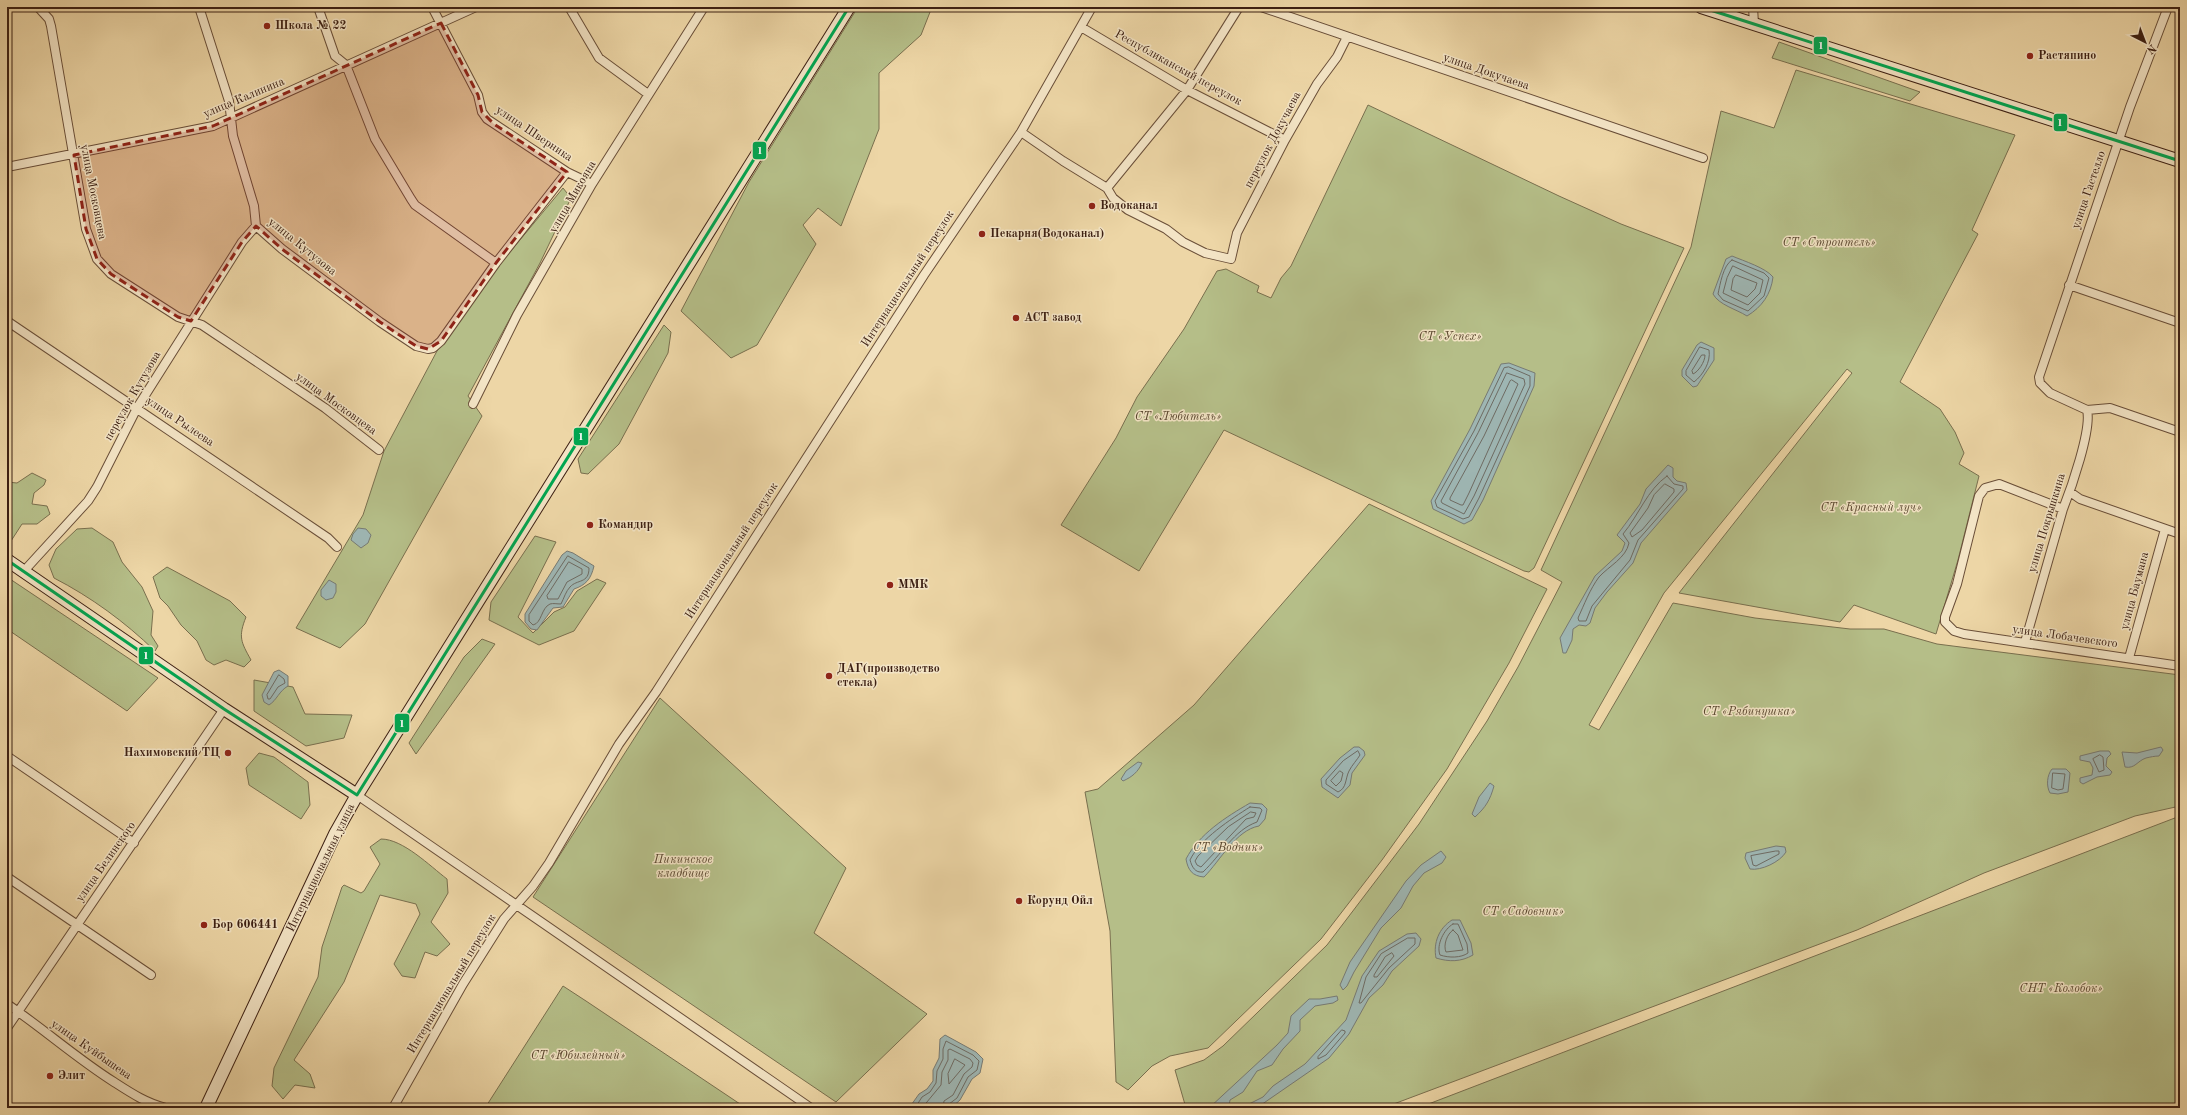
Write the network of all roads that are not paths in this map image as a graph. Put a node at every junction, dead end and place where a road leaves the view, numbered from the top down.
1 (38, 7) edge
2 (199, 7) edge
3 (318, 7) edge
4 (432, 7) edge
5 (476, 7) edge
6 (569, 7) edge
7 (704, 7) edge
8 (849, 7) edge
9 (1092, 7) edge
10 (1240, 7) edge
11 (1261, 7) edge
12 (1702, 7) edge
13 (1753, 7) edge
14 (2168, 7) edge
15 (440, 23) junction
16 (1754, 24) junction
17 (1081, 27) junction
18 (1347, 37) junction
19 (346, 65) junction
20 (1187, 90) junction
21 (648, 94) junction
22 (230, 119) junction
23 (1021, 132) junction
24 (1285, 140) junction
25 (2119, 141) junction
26 (74, 155) junction
27 (1703, 158) dead end
28 (2180, 161) edge
29 (7, 167) edge
30 (567, 172) junction
31 (592, 184) junction
32 (1107, 188) junction
33 (256, 226) junction
34 (496, 263) junction
35 (2068, 285) junction
36 (7, 321) edge
37 (191, 321) junction
38 (2180, 323) edge
39 (473, 404) dead end
40 (137, 408) junction
41 (2087, 410) junction
42 (2180, 432) edge
43 (379, 450) dead end
44 (2070, 492) junction
45 (2063, 509) junction
46 (2165, 529) junction
47 (2180, 534) edge
48 (337, 547) dead end
49 (7, 560) edge
50 (24, 571) junction
51 (2025, 642) junction
52 (2129, 658) junction
53 (2180, 666) edge
54 (224, 709) junction
55 (7, 756) edge
56 (357, 795) junction
57 (134, 843) junction
58 (7, 877) edge
59 (516, 903) junction
60 (78, 924) junction
61 (150, 975) dead end
62 (7, 1004) edge
63 (18, 1012) junction
64 (7, 1028) edge
65 (209, 1106) edge
66 (166, 1108) edge
67 (393, 1108) edge
68 (811, 1108) edge

1 - 26 street, улица Московцева
2 - 22 street, улица Кутузова
3 - 19 street
4 - 15 street, улица Шверника
5 - 15 street, улица Калинина
6 - 21 street
7 - 21 street, улица Микояна
8 - 56 main road, Интернациональная улица
9 - 17 street, Интернациональный переулок
10 - 20 street
11 - 18 street, улица Докучаева
12 - 16 main road
13 - 16 street
14 - 25 street, улица Гастелло
15 - 19 street, улица Калинина
15 - 30 street, улица Шверника
16 - 25 main road
17 - 20 street, Республиканский переулок
17 - 23 street, Интернациональный переулок
18 - 24 street, переулок Докучаева
18 - 27 street, улица Докучаева
19 - 22 street, улица Калинина
19 - 34 street
20 - 24 street, Республиканский переулок
20 - 32 street
21 - 31 street, улица Микояна
22 - 26 street, улица Калинина
22 - 33 street, улица Кутузова
23 - 32 street
23 - 59 street, Интернациональный переулок
24 - 32 street, переулок Докучаева
25 - 28 main road
25 - 35 street, улица Гастелло
26 - 29 street, улица Калинина
26 - 37 street, улица Московцева
30 - 31 street, улица Шверника
30 - 34 street, улица Кутузова
31 - 39 street, улица Микояна
33 - 34 street, улица Кутузова
33 - 37 street, переулок Кутузова
35 - 38 street
35 - 41 street, улица Гастелло
36 - 40 street, улица Рылеева
37 - 40 street, переулок Кутузова
37 - 43 street, улица Московцева
40 - 48 street, улица Рылеева
40 - 50 street, переулок Кутузова
41 - 42 street
41 - 44 street, улица Покрышкина
44 - 45 street, улица Покрышкина
44 - 46 street
45 - 51 street, улица Покрышкина
45 - 51 street, улица Лобачевского
46 - 47 street
46 - 52 street, улица Баумана
49 - 50 main road
50 - 54 main road
51 - 52 street, улица Лобачевского
52 - 53 street, улица Лобачевского
54 - 56 main road
54 - 57 street, улица Белинского
55 - 57 street
56 - 59 street
56 - 65 main road, Интернациональная улица
57 - 60 street, улица Белинского
58 - 60 street
59 - 67 street, Интернациональный переулок
59 - 68 street
60 - 61 street
60 - 63 street, улица Белинского
62 - 63 street, улица Куйбышева
63 - 64 street, улица Белинского
63 - 66 street, улица Куйбышева

